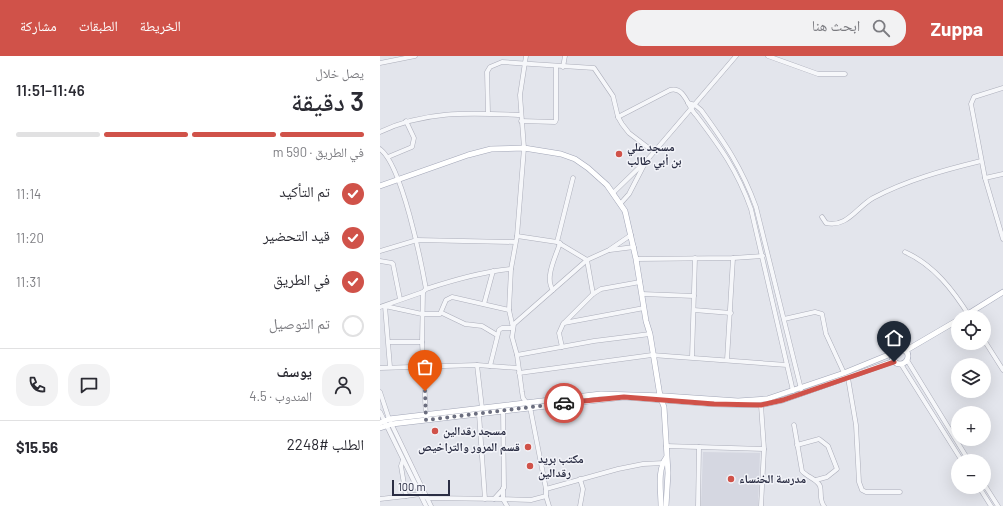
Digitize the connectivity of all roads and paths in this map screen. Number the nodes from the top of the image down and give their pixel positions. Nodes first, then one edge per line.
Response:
1 (415, 56) edge
2 (526, 56) edge
3 (565, 56) edge
4 (736, 56) edge
5 (768, 56) edge
6 (380, 63) edge
7 (524, 65) junction
8 (556, 67) junction
9 (563, 67) junction
10 (845, 74) dead end
11 (1003, 88) edge
12 (688, 103) junction
13 (695, 105) junction
14 (690, 110) junction
15 (700, 110) junction
16 (488, 113) junction
17 (521, 114) junction
18 (696, 115) junction
19 (618, 116) junction
20 (406, 121) junction
21 (522, 121) junction
22 (380, 132) edge
23 (524, 148) junction
24 (380, 149) edge
25 (654, 152) junction
26 (388, 158) junction
27 (648, 159) junction
28 (981, 161) junction
29 (1003, 174) edge
30 (573, 178) dead end
31 (985, 178) junction
32 (397, 180) junction
33 (380, 186) edge
34 (614, 192) junction
35 (621, 203) junction
36 (822, 217) dead end
37 (631, 235) junction
38 (517, 236) junction
39 (1003, 238) edge
40 (417, 240) junction
41 (515, 242) junction
42 (558, 243) junction
43 (634, 247) junction
44 (609, 250) junction
45 (380, 252) edge
46 (904, 252) dead end
47 (763, 256) junction
48 (636, 258) junction
49 (695, 258) junction
50 (733, 258) junction
51 (587, 260) junction
52 (380, 261) edge
53 (511, 268) junction
54 (493, 271) junction
55 (640, 282) junction
56 (553, 290) junction
57 (424, 291) junction
58 (1003, 292) edge
59 (594, 294) junction
60 (642, 294) junction
61 (694, 296) junction
62 (400, 299) junction
63 (484, 304) junction
64 (382, 307) edge
65 (644, 308) junction
66 (510, 310) junction
67 (694, 310) junction
68 (964, 310) edge
69 (976, 310) edge
70 (442, 313) junction
71 (731, 313) junction
72 (422, 314) junction
73 (784, 319) junction
74 (563, 324) junction
75 (951, 324) edge
76 (512, 328) junction
77 (650, 334) junction
78 (497, 335) junction
79 (389, 342) junction
80 (422, 342) junction
81 (562, 347) junction
82 (990, 350) edge
83 (905, 351) junction
84 (893, 353) junction
85 (517, 355) junction
86 (652, 355) junction
87 (692, 357) junction
88 (727, 360) junction
89 (907, 360) junction
90 (894, 362) junction
91 (901, 364) junction
92 (477, 365) junction
93 (787, 365) junction
94 (424, 366) junction
95 (490, 366) junction
96 (390, 367) junction
97 (380, 368) edge
98 (518, 368) junction
99 (1003, 370) edge
100 (519, 373) junction
101 (844, 373) junction
102 (848, 378) junction
103 (801, 391) junction
104 (380, 392) edge
105 (794, 393) junction
106 (661, 398) junction
107 (528, 405) junction
108 (761, 405) junction
109 (482, 408) junction
110 (503, 410) junction
111 (380, 412) edge
112 (479, 414) junction
113 (426, 418) junction
114 (386, 423) edge
115 (794, 425) dead end
116 (380, 428) edge
117 (797, 445) junction
118 (666, 446) junction
119 (699, 447) junction
120 (764, 449) junction
121 (958, 454) edge
122 (965, 454) edge
123 (403, 459) junction
124 (665, 461) junction
125 (580, 479) junction
126 (816, 480) junction
127 (504, 488) junction
128 (546, 489) junction
129 (900, 492) dead end
130 (420, 494) junction
131 (983, 494) edge
132 (990, 494) edge
133 (406, 496) junction
134 (546, 496) junction
135 (427, 498) junction
136 (380, 499) edge
137 (485, 499) junction
138 (494, 499) junction
139 (503, 499) junction
140 (426, 506) edge
141 (431, 506) edge
142 (507, 506) edge
143 (549, 506) edge
144 (580, 506) edge
145 (661, 506) edge
146 (666, 506) edge
147 (698, 506) edge
148 (761, 506) edge
149 (824, 506) edge
150 (991, 506) edge
151 (998, 506) edge

1 - 6 street
2 - 7 street
3 - 9 street
4 - 13 street
5 - 10 street
7 - 8 street
7 - 16 street
7 - 17 street
8 - 9 street
8 - 21 street
9 - 19 street
11 - 28 street
12 - 13 street
12 - 14 street
12 - 19 street
13 - 14 street
13 - 15 street
14 - 18 street
14 - 25 street
15 - 18 street
15 - 73 street
16 - 17 street
16 - 20 street
17 - 21 street
18 - 47 street
19 - 25 street
20 - 22 street
20 - 26 street
21 - 23 street
23 - 32 main road
23 - 34 main road
23 - 38 street
24 - 26 street
25 - 27 street
26 - 32 street
27 - 34 street
27 - 35 street
28 - 31 street
28 - 36 street
29 - 31 street
30 - 42 street
31 - 39 street
32 - 33 main road
32 - 40 street
34 - 35 main road
35 - 37 main road
37 - 43 main road
37 - 44 street
38 - 41 street
38 - 42 street
40 - 41 street
40 - 45 street
40 - 57 street
41 - 53 street
42 - 51 street
42 - 56 street
43 - 44 street
43 - 48 main road
44 - 51 street
46 - 68 street
47 - 50 street
47 - 93 street
48 - 49 street
48 - 55 main road
49 - 50 street
49 - 61 street
50 - 71 street
51 - 56 street
51 - 59 street
52 - 62 street
53 - 54 street
53 - 66 street
54 - 57 street
54 - 63 street
55 - 59 street
55 - 60 main road
56 - 76 street
57 - 62 street
57 - 72 street
58 - 69 main road
59 - 74 street
60 - 61 street
60 - 65 main road
61 - 67 street
62 - 64 street
63 - 66 street
63 - 70 street
64 - 72 street
64 - 79 street
65 - 74 street
65 - 77 main road
66 - 76 street
67 - 71 street
67 - 87 street
70 - 72 street
70 - 78 street
71 - 88 street
72 - 80 street
73 - 101 street
73 - 103 street
74 - 81 street
75 - 83 main road
76 - 78 street
76 - 85 street
77 - 81 street
77 - 86 main road
78 - 95 street
79 - 80 street
79 - 96 street
80 - 94 street
81 - 85 street
82 - 99 street
83 - 84 main road
83 - 89 main road
84 - 90 main road
84 - 101 main road
85 - 98 street
86 - 87 street
86 - 100 street
86 - 106 main road
87 - 88 street
88 - 93 street
89 - 91 main road
89 - 122 street
90 - 91 main road
90 - 102 main road
91 - 121 street
92 - 94 street
92 - 95 street
92 - 109 street
93 - 105 street
94 - 96 street
94 - 113 street
95 - 98 street
96 - 97 street
98 - 100 street
100 - 107 street
101 - 103 main road
102 - 103 main road
102 - 129 street
103 - 105 main road
104 - 114 street
105 - 106 main road
105 - 108 main road
106 - 107 main road
106 - 108 main road
106 - 118 main road
107 - 109 main road
107 - 110 main road
107 - 128 street
108 - 120 street
109 - 113 main road
110 - 112 main road
110 - 127 street
111 - 114 street
112 - 113 main road
112 - 137 street
113 - 114 main road
114 - 116 main road
114 - 123 street
114 - 135 street
115 - 117 street
117 - 126 street
117 - 126 street
118 - 119 street
118 - 124 main road
119 - 120 street
119 - 147 street
120 - 148 street
123 - 130 street
123 - 133 street
124 - 125 street
124 - 145 main road
124 - 146 main road
125 - 128 street
125 - 144 street
126 - 149 street
127 - 138 street
127 - 139 street
128 - 134 street
130 - 133 street
130 - 135 street
130 - 140 street
131 - 150 street
132 - 151 street
133 - 136 street
134 - 139 street
134 - 143 street
135 - 137 street
135 - 141 street
137 - 138 street
138 - 139 street
139 - 142 street

